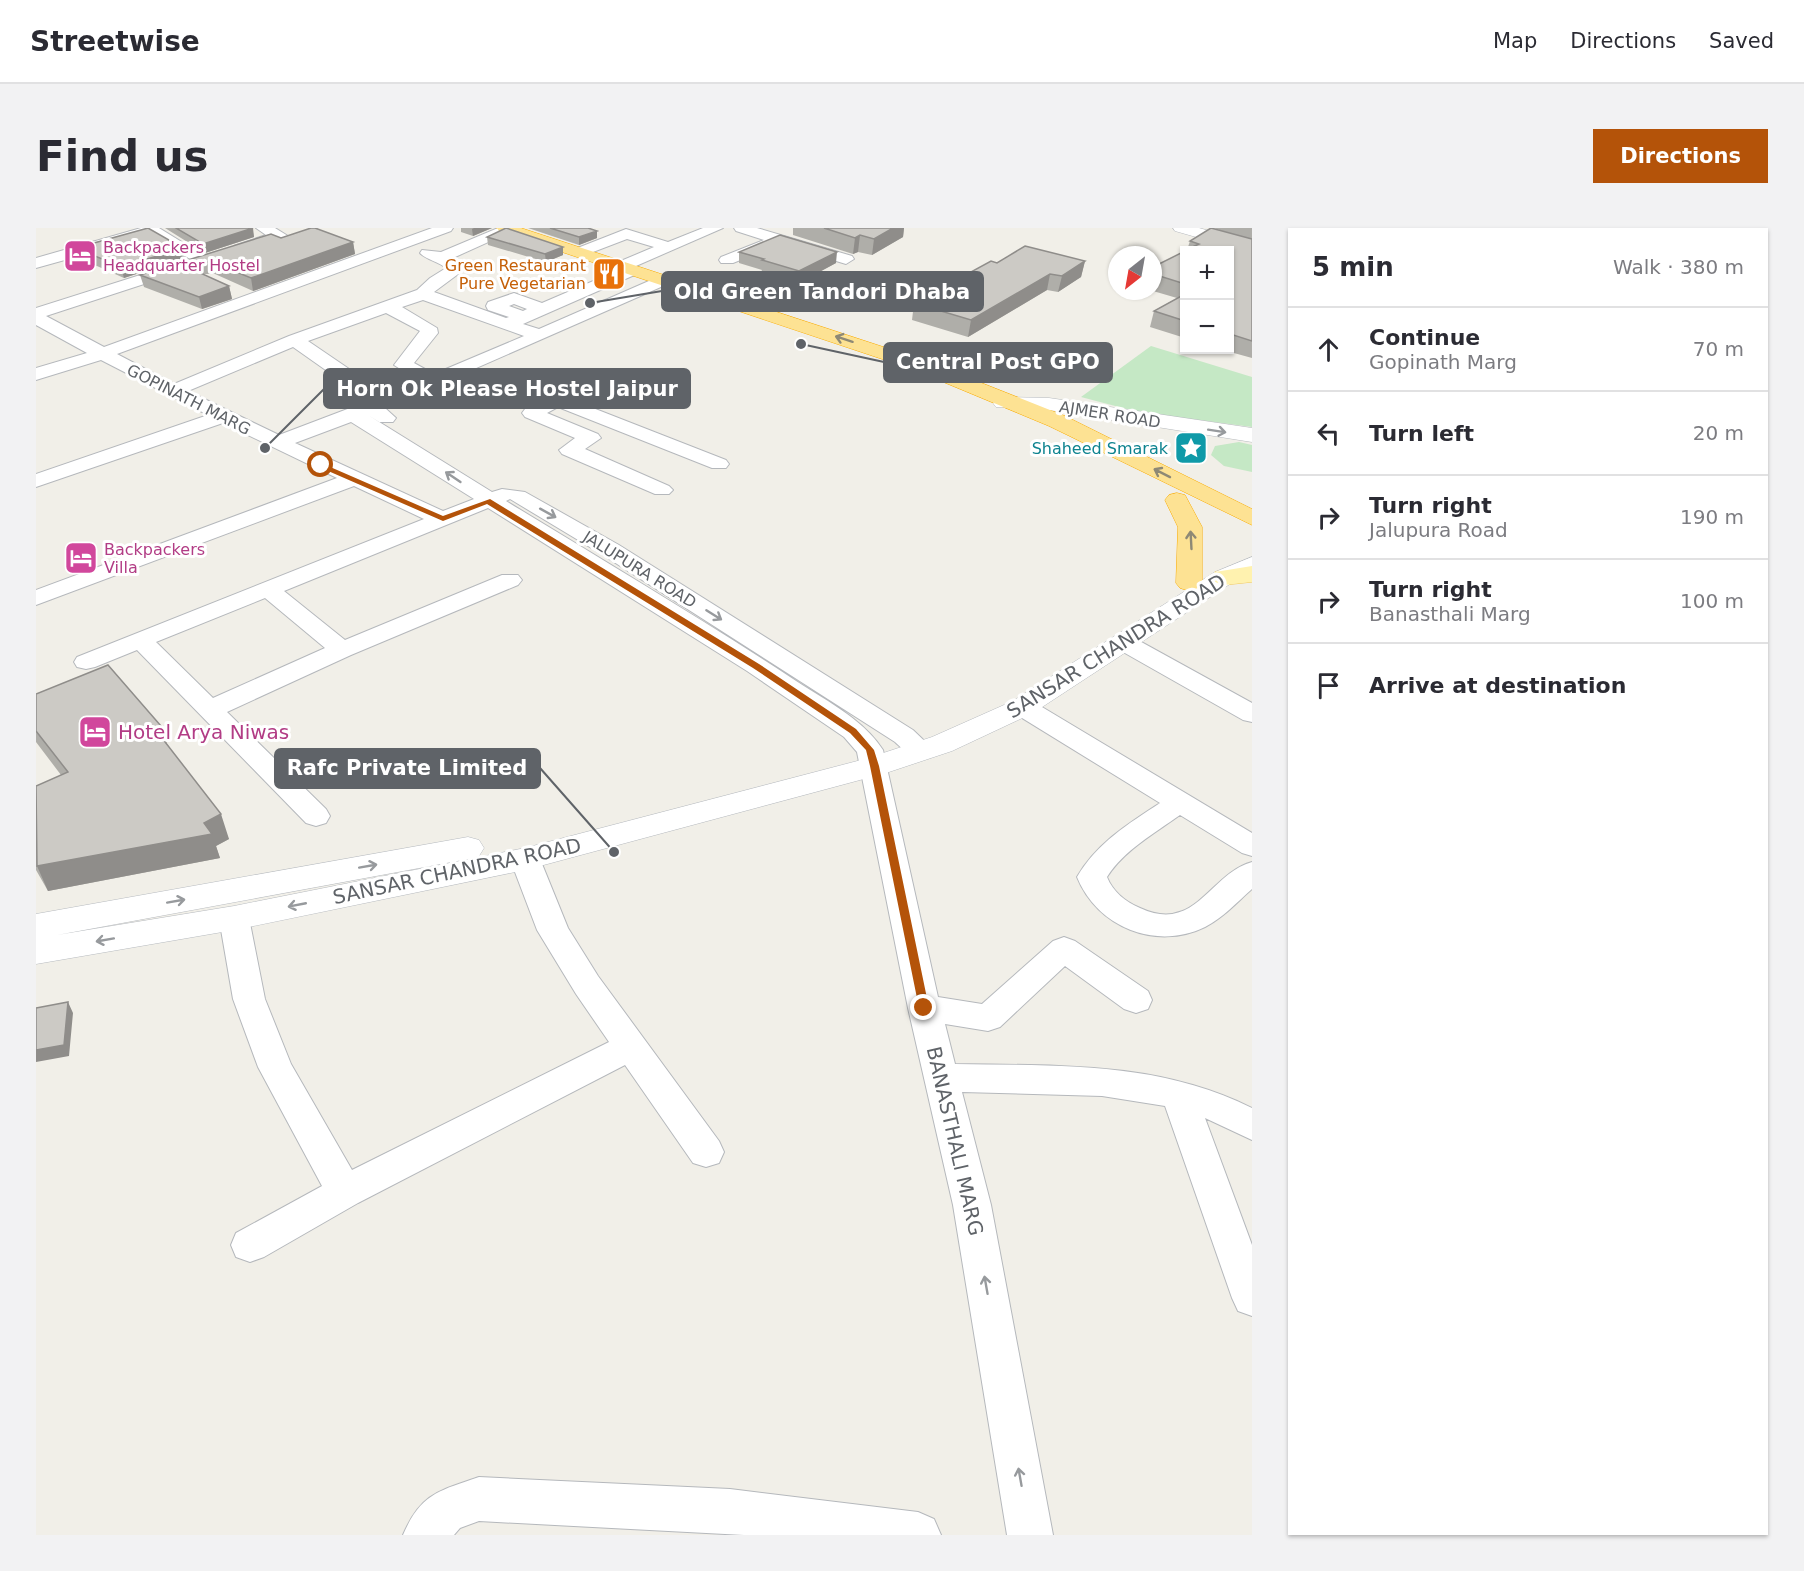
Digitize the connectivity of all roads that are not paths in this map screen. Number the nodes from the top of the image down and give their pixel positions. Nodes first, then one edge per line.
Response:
1 (262, 228) edge
2 (446, 228) edge
3 (717, 228) edge
4 (741, 228) edge
5 (801, 228) edge
6 (1180, 228) edge
7 (151, 229) edge
8 (507, 229) edge
9 (780, 239) junction
10 (465, 247) junction
11 (669, 247) junction
12 (1252, 248) edge
13 (580, 252) junction
14 (214, 256) junction
15 (442, 257) junction
16 (846, 259) edge
17 (727, 260) dead end
18 (36, 263) edge
19 (627, 268) junction
20 (670, 282) junction
21 (234, 291) dead end
22 (423, 294) junction
23 (252, 299) junction
24 (390, 308) junction
25 (542, 309) junction
26 (36, 316) edge
27 (524, 317) junction
28 (507, 324) junction
29 (539, 335) junction
30 (295, 340) junction
31 (102, 354) junction
32 (36, 374) edge
33 (434, 382) junction
34 (172, 391) junction
35 (1002, 400) junction
36 (363, 412) junction
37 (222, 417) junction
38 (1252, 435) edge
39 (276, 443) junction
40 (719, 464) dead end
41 (354, 479) junction
42 (36, 481) edge
43 (662, 490) dead end
44 (510, 492) junction
45 (1188, 496) junction
46 (1252, 500) edge
47 (488, 501) junction
48 (1252, 518) edge
49 (443, 519) junction
50 (1252, 537) edge
51 (1252, 544) edge
52 (1252, 564) edge
53 (1238, 576) edge
54 (510, 580) dead end
55 (1189, 583) junction
56 (269, 590) junction
57 (36, 598) edge
58 (140, 640) junction
59 (1125, 643) junction
60 (342, 650) junction
61 (86, 662) dead end
62 (1023, 707) junction
63 (209, 710) junction
64 (1252, 714) edge
65 (912, 743) junction
66 (872, 758) junction
67 (1180, 802) junction
68 (316, 816) dead end
69 (1252, 846) edge
70 (525, 859) junction
71 (1252, 872) edge
72 (234, 918) junction
73 (37, 930) edge
74 (1136, 1000) dead end
75 (924, 1008) junction
76 (632, 1046) junction
77 (943, 1078) junction
78 (1178, 1093) junction
79 (1252, 1125) edge
80 (706, 1152) dead end
81 (345, 1192) junction
82 (250, 1245) dead end
83 (1252, 1298) edge
84 (729, 1523) edge
85 (426, 1535) edge
86 (918, 1535) edge
87 (1030, 1535) edge

1 - 14 street
2 - 23 street
3 - 11 street
4 - 9 street
5 - 9 street
6 - 12 street
7 - 14 street
7 - 18 street
8 - 10 street
8 - 13 highway
9 - 16 street
9 - 17 street
10 - 15 street
10 - 15 street
11 - 13 street
11 - 19 street
13 - 19 highway
14 - 26 street
15 - 22 street
19 - 20 highway
19 - 25 street
20 - 29 street
35 -> 20 highway
20 - 36 street
21 - 23 street
22 - 24 street
22 - 28 street
23 - 31 street
24 - 30 street
24 - 33 street
25 - 27 street
25 - 27 street
26 - 31 street, GOPINATH MARG
27 - 28 street
28 - 29 street
29 - 33 street
30 - 34 street
30 - 36 street
31 - 32 street
31 - 34 street, GOPINATH MARG
33 - 36 street
34 - 37 street, GOPINATH MARG
35 -> 38 street, AJMER ROAD
45 -> 35 highway
36 - 39 street
36 - 44 street, JALUPURA ROAD
47 -> 36 street, JALUPURA ROAD
37 - 39 street, GOPINATH MARG
37 - 42 street
39 - 41 street, GOPINATH MARG
40 - 43 street
41 - 49 street, GOPINATH MARG
41 - 57 street
44 - 47 street
44 -> 65 street, JALUPURA ROAD
45 - 46 highway
45 - 48 highway
45 - 50 highway
55 -> 45 highway
47 - 49 street
47 - 66 street, JALUPURA ROAD
49 - 56 street
51 - 55 street, SANSAR CHANDRA ROAD
52 - 53 street, SANSAR CHANDRA ROAD
53 - 59 street, SANSAR CHANDRA ROAD
54 - 60 street
55 - 65 street, SANSAR CHANDRA ROAD
56 - 58 street
56 - 60 street
58 - 61 street
58 - 63 street
59 - 62 street, SANSAR CHANDRA ROAD
59 - 64 street
60 - 63 street
62 - 65 street, SANSAR CHANDRA ROAD
62 - 67 street
63 - 68 street
65 - 66 street, SANSAR CHANDRA ROAD
66 - 70 street, SANSAR CHANDRA ROAD
73 -> 66 street, SANSAR CHANDRA ROAD
66 - 75 street, BANASTHALI MARG
67 - 69 street
67 - 71 street
70 -> 72 street, SANSAR CHANDRA ROAD
70 - 76 street
72 -> 73 street, SANSAR CHANDRA ROAD
72 - 81 street
74 - 75 street
75 - 77 street, BANASTHALI MARG
76 - 80 street
76 - 81 street
77 - 78 street
87 -> 77 street, BANASTHALI MARG
78 - 79 street
78 - 83 street
81 - 82 street
84 - 85 street
84 - 86 street

